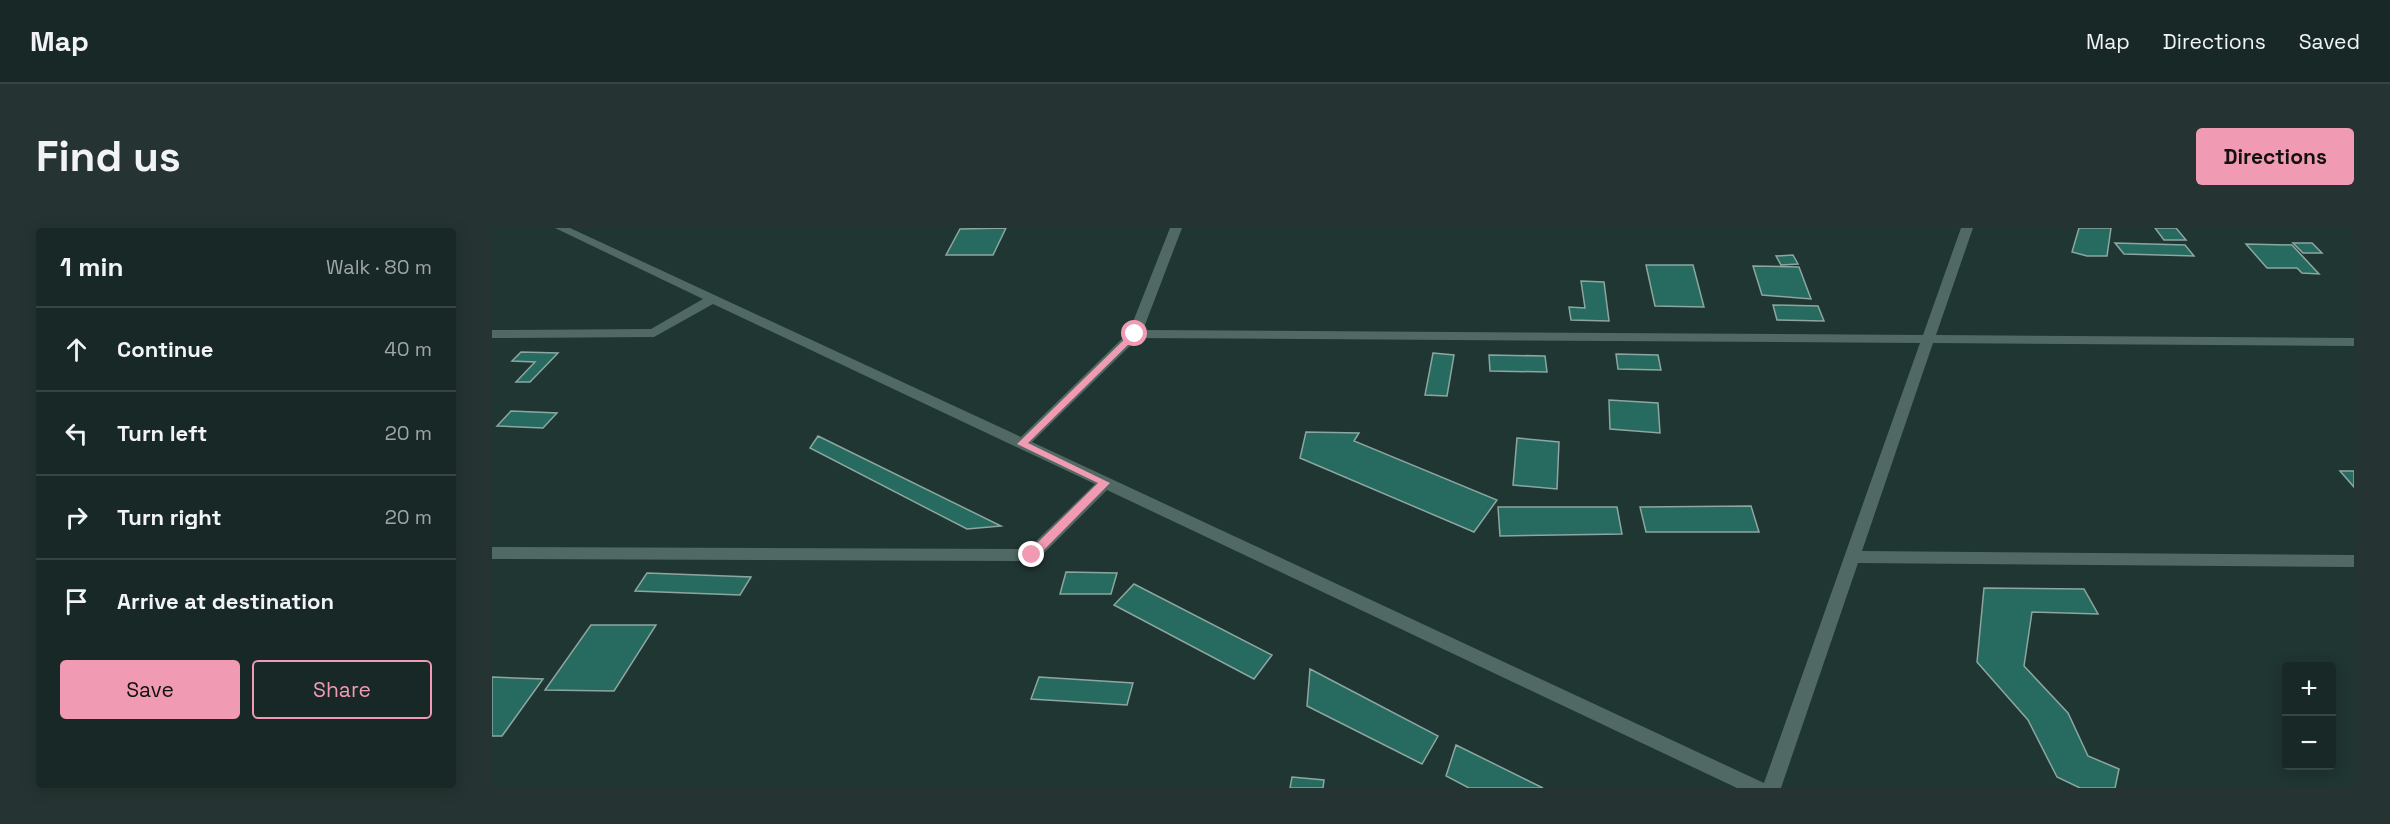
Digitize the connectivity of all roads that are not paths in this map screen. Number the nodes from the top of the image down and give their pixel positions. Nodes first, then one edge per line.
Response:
1 (561, 228) edge
2 (1176, 228) edge
3 (1967, 228) edge
4 (712, 298) junction
5 (492, 334) edge
6 (1135, 334) junction
7 (1928, 339) junction
8 (2354, 342) edge
9 (1022, 444) junction
10 (1105, 483) junction
11 (492, 553) edge
12 (1852, 557) junction
13 (2354, 561) edge
14 (1757, 788) edge
15 (1772, 788) edge

1 - 4 street
2 - 6 street
3 - 7 street
4 - 5 street
4 - 9 street
6 - 7 street
6 - 9 street
7 - 8 street
7 - 12 street
9 - 10 street
10 - 11 street
10 - 14 street
12 - 13 street
12 - 15 street

